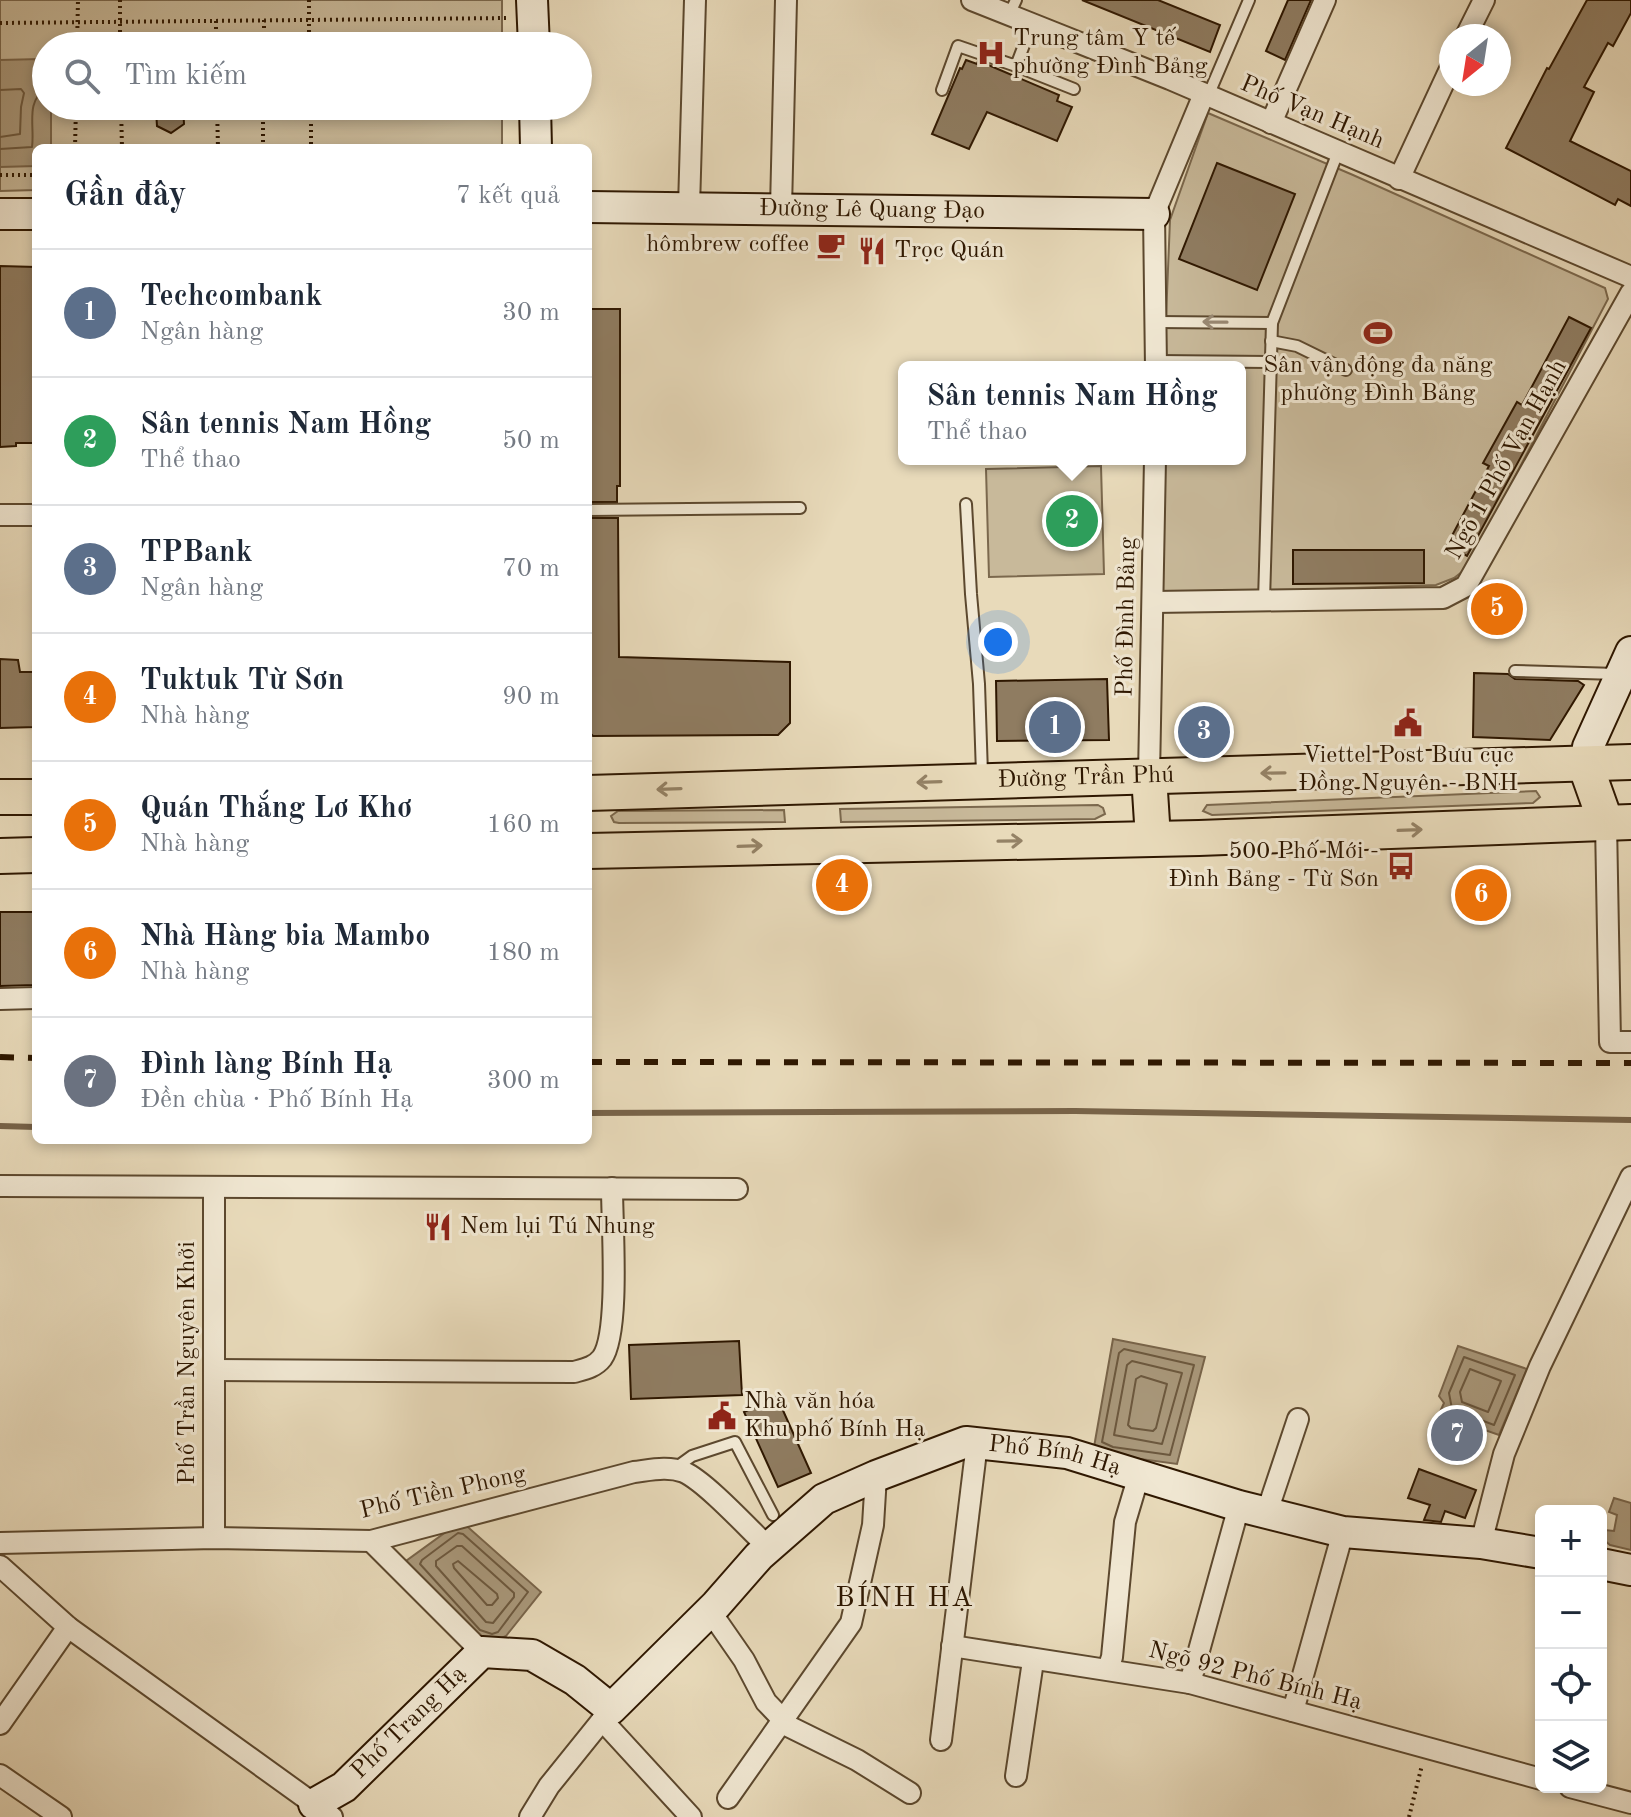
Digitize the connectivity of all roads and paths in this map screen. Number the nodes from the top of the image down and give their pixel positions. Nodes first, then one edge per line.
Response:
1 (78, 0) edge
2 (120, 0) edge
3 (309, 0) edge
4 (695, 0) edge
5 (786, 0) edge
6 (972, 0) edge
7 (1249, 0) edge
8 (1325, 0) edge
9 (1484, 0) edge
10 (1012, 8) edge
11 (521, 9) edge
12 (264, 20) junction
13 (309, 20) junction
14 (120, 21) junction
15 (216, 21) junction
16 (77, 22) junction
17 (0, 23) edge
18 (1032, 24) junction
19 (1472, 24) edge
20 (77, 32) edge
21 (120, 32) edge
22 (216, 32) edge
23 (264, 32) edge
24 (309, 32) edge
25 (529, 32) edge
26 (1016, 66) junction
27 (1074, 89) dead end
28 (942, 90) dead end
29 (1439, 93) edge
30 (1206, 95) junction
31 (76, 120) edge
32 (121, 120) edge
33 (217, 120) edge
34 (263, 120) edge
35 (311, 120) edge
36 (535, 120) edge
37 (1271, 123) junction
38 (75, 144) edge
39 (122, 144) edge
40 (218, 144) edge
41 (263, 144) edge
42 (311, 144) edge
43 (536, 144) edge
44 (1338, 152) junction
45 (0, 175) edge
46 (32, 175) edge
47 (1399, 179) junction
48 (592, 207) edge
49 (689, 207) junction
50 (781, 208) junction
51 (0, 214) edge
52 (32, 214) edge
53 (1154, 214) junction
54 (1631, 277) edge
55 (1631, 293) edge
56 (1157, 322) junction
57 (1272, 323) junction
58 (1271, 341) junction
59 (1156, 361) edge
60 (1246, 362) edge
61 (1269, 362) junction
62 (1346, 370) dead end
63 (1155, 465) edge
64 (966, 504) dead end
65 (800, 508) dead end
66 (592, 510) edge
67 (0, 515) edge
68 (32, 515) edge
69 (1264, 601) junction
70 (1154, 602) junction
71 (1625, 663) edge
72 (1515, 671) dead end
73 (1631, 762) edge
74 (1585, 764) junction
75 (1149, 776) junction
76 (982, 780) junction
77 (592, 793) edge
78 (0, 797) edge
79 (32, 797) edge
80 (1619, 822) edge
81 (1153, 838) junction
82 (592, 851) edge
83 (32, 855) edge
84 (0, 856) edge
85 (32, 998) edge
86 (0, 999) edge
87 (1631, 1042) edge
88 (1631, 1177) edge
89 (0, 1186) edge
90 (214, 1188) junction
91 (612, 1188) junction
92 (737, 1189) dead end
93 (214, 1370) junction
94 (1298, 1419) dead end
95 (977, 1443) junction
96 (673, 1470) junction
97 (1139, 1475) junction
98 (876, 1476) junction
99 (1253, 1509) junction
100 (773, 1515) dead end
101 (1343, 1532) junction
102 (214, 1538) junction
103 (371, 1541) junction
104 (0, 1543) edge
105 (1481, 1543) junction
106 (768, 1547) junction
107 (1535, 1552) edge
108 (1607, 1565) edge
109 (0, 1566) edge
110 (1631, 1570) edge
111 (710, 1611) junction
112 (68, 1627) junction
113 (952, 1646) junction
114 (482, 1652) junction
115 (1033, 1661) junction
116 (1108, 1669) junction
117 (1190, 1683) junction
118 (1293, 1711) junction
119 (607, 1715) junction
120 (784, 1720) junction
121 (0, 1724) edge
122 (941, 1740) dead end
123 (1426, 1749) junction
124 (0, 1775) edge
125 (1016, 1776) dead end
126 (1535, 1777) edge
127 (910, 1793) dead end
128 (1593, 1793) edge
129 (728, 1798) dead end
130 (1631, 1803) edge
131 (317, 1813) edge
132 (61, 1817) edge
133 (530, 1817) edge
134 (691, 1817) edge
135 (1409, 1817) edge

1 - 16 path
2 - 14 path
3 - 13 path
4 - 49 street
5 - 50 street
6 - 10 street, Phố Vạn Hạnh
7 - 30 lane
8 - 37 street
9 - 19 street
10 - 18 street, Phố Vạn Hạnh
11 - 13 path
11 - 25 street
12 - 13 path
12 - 15 path
12 - 23 path
13 - 24 path
14 - 15 path
14 - 16 path
14 - 21 path
15 - 22 path
16 - 17 path
16 - 20 path
18 - 26 lane
18 - 30 street, Phố Vạn Hạnh
26 - 27 lane
26 - 28 lane
29 - 47 street
30 - 37 street, Phố Vạn Hạnh
30 - 53 street
31 - 38 path
32 - 39 path
33 - 40 path
34 - 41 path
35 - 42 path
36 - 43 street
37 - 44 street, Phố Vạn Hạnh
44 - 47 street, Phố Vạn Hạnh
44 - 57 lane
45 - 46 path
47 - 54 street, Phố Vạn Hạnh
48 - 49 street, Đường Lê Quang Đạo
49 - 50 street, Đường Lê Quang Đạo
50 - 53 street, Đường Lê Quang Đạo
51 - 52 street
53 - 56 street
55 - 69 street, Ngõ 1 Phố Vạn Hạnh
57 -> 56 lane
56 - 59 street
57 - 58 lane
58 - 61 lane
58 - 62 lane
60 - 61 lane
61 - 69 lane
63 - 70 street, Phố Đình Bảng
64 - 76 lane
65 - 66 lane
67 - 68 street
69 - 70 street, Ngõ 1 Phố Vạn Hạnh
70 - 75 street, Phố Đình Bảng
71 - 72 lane
71 - 74 street
73 - 74 main road, Đường Trần Phú
74 -> 75 main road, Đường Trần Phú
74 - 80 main road
75 - 76 main road, Đường Trần Phú
75 - 81 main road
76 -> 77 main road, Đường Trần Phú
78 - 79 main road
81 -> 80 main road
80 - 87 street
82 -> 81 main road
83 - 84 main road
85 - 86 street
88 - 105 street
89 - 90 street
90 - 91 street
90 - 93 street, Phố Trần Nguyên Khởi
91 - 92 street
91 - 93 street
93 - 102 street, Phố Trần Nguyên Khởi
94 - 99 street
95 - 97 street, Phố Bính Hạ
95 - 98 street, Phố Bính Hạ
95 - 113 street
96 - 100 lane
96 - 103 street, Phố Tiền Phong
96 - 106 street
97 - 99 street, Phố Bính Hạ
97 - 116 street
98 - 106 street, Phố Bính Hạ
98 - 120 street
99 - 101 street, Phố Bính Hạ
99 - 117 street
101 - 105 street, Phố Bính Hạ
101 - 118 street
102 - 103 street, Phố Tiền Phong
102 - 104 street, Phố Tiền Phong
103 - 114 street
105 - 107 street, Phố Bính Hạ
106 - 111 street, Phố Bính Hạ
108 - 110 street
109 - 112 street
111 - 119 street, Phố Bính Hạ
111 - 120 street
112 - 121 street
112 - 131 street
113 - 115 street, Ngõ 92 Phố Bính Hạ
113 - 122 street
114 - 119 street
114 - 131 street, Phố Trang Hạ
115 - 116 street, Ngõ 92 Phố Bính Hạ
115 - 125 street
116 - 117 street, Ngõ 92 Phố Bính Hạ
117 - 118 street, Ngõ 92 Phố Bính Hạ
118 - 123 street, Ngõ 92 Phố Bính Hạ
119 - 133 street
119 - 134 street
120 - 127 street
120 - 129 street
123 - 126 street, Ngõ 92 Phố Bính Hạ
123 - 135 path
124 - 132 street
128 - 130 street

